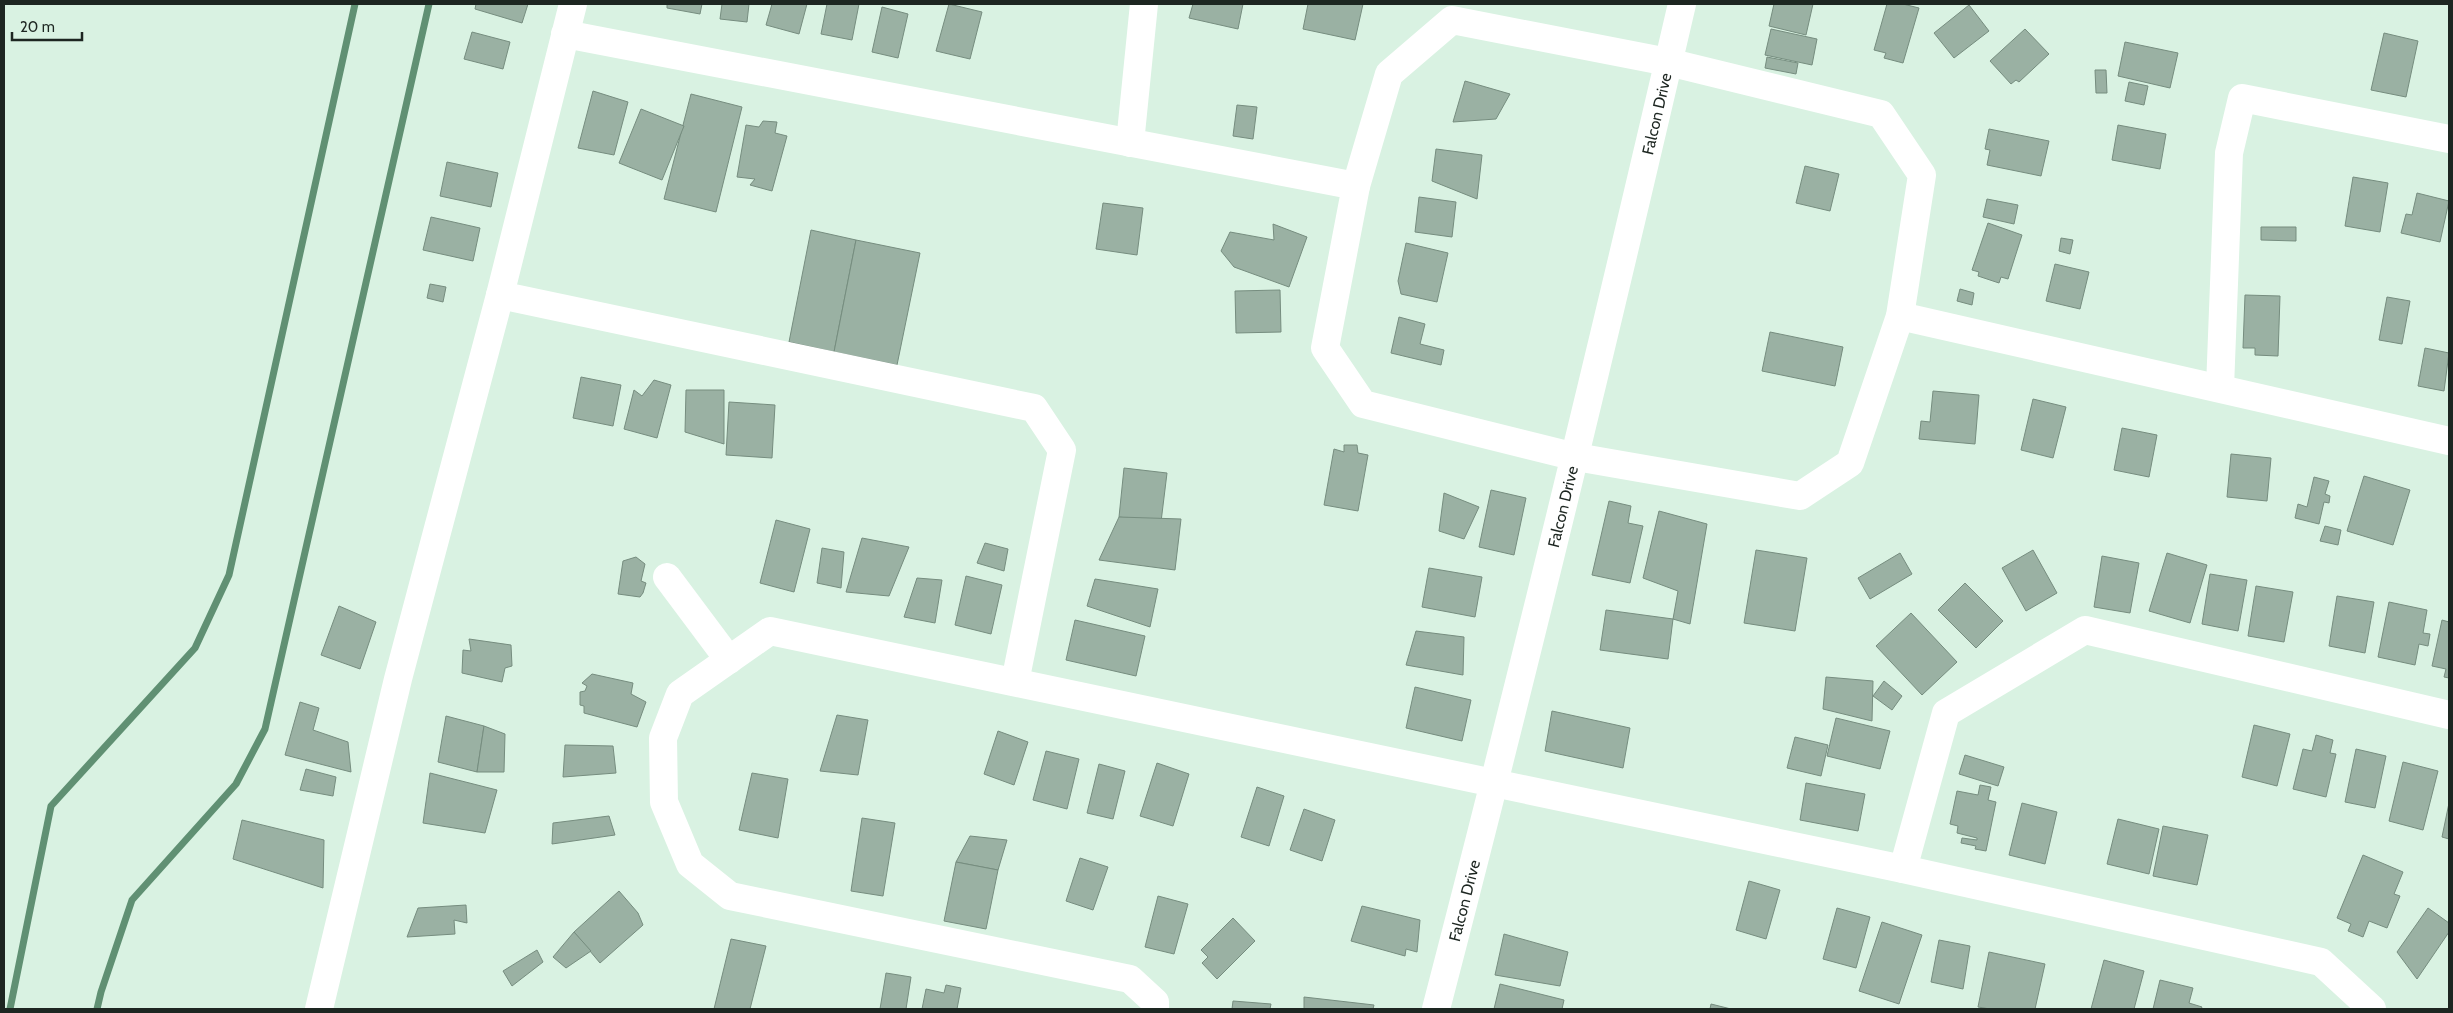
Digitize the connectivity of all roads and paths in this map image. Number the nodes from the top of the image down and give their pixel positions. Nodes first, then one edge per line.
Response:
1 (573, 4) edge
2 (1144, 4) edge
3 (1682, 4) edge
4 (565, 34) junction
5 (1668, 62) junction
6 (2449, 139) edge
7 (1130, 143) junction
8 (1356, 186) junction
9 (500, 295) junction
10 (1900, 316) junction
11 (2220, 388) junction
12 (2449, 441) edge
13 (1576, 457) junction
14 (667, 576) dead end
15 (728, 660) junction
16 (1015, 682) junction
17 (2449, 715) edge
18 (1495, 782) junction
19 (1903, 869) junction
20 (319, 1009) edge
21 (1155, 1009) edge
22 (1436, 1009) edge
23 (2372, 1009) edge

1 - 4 street
2 - 7 street
3 - 5 street, Falcon Drive
4 - 7 street
4 - 9 street
5 - 8 street
5 - 10 street
5 - 13 street, Falcon Drive
6 - 11 street
7 - 8 street
8 - 13 street
9 - 16 street
9 - 20 street
10 - 11 street
10 - 13 street
11 - 12 street
13 - 18 street, Falcon Drive
14 - 15 street
15 - 16 street
15 - 21 street
16 - 18 street
17 - 19 street
18 - 19 street
18 - 22 street, Falcon Drive
19 - 23 street

